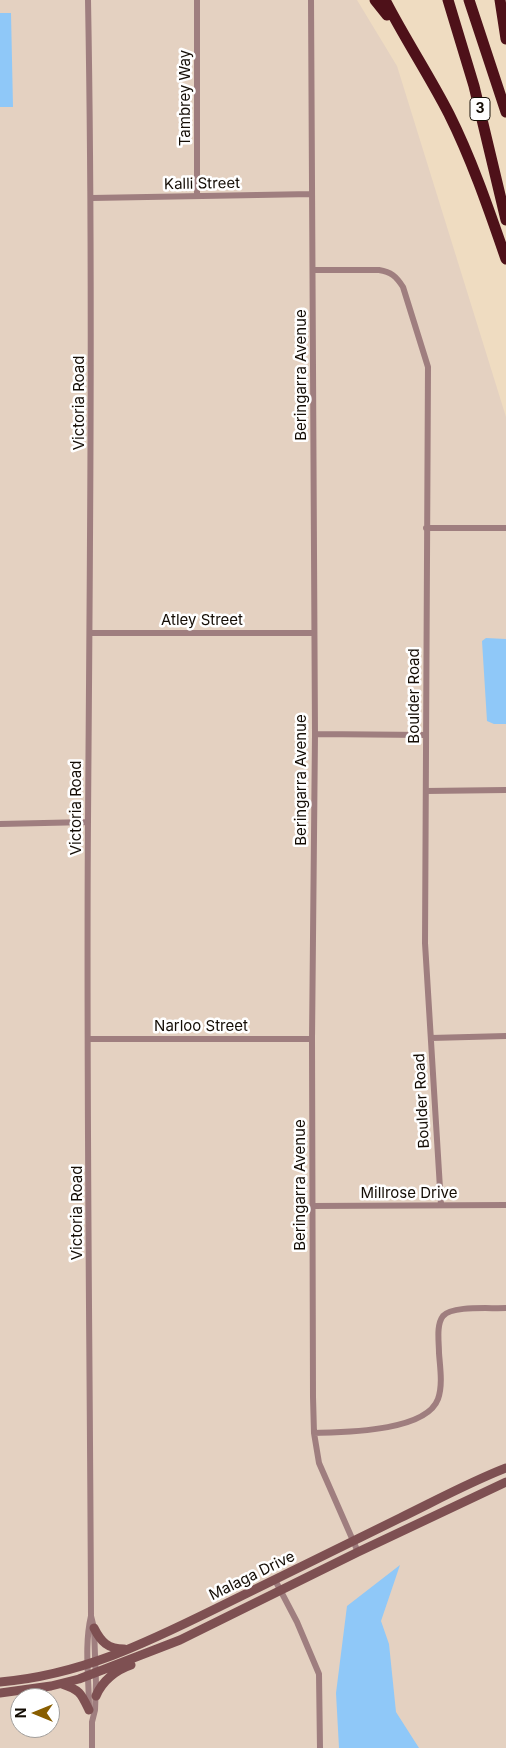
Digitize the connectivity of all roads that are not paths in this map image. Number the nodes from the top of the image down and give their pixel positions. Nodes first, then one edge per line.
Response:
1 (88, 0) edge
2 (198, 0) edge
3 (311, 0) edge
4 (375, 0) edge
5 (386, 0) edge
6 (448, 0) edge
7 (469, 0) edge
8 (502, 0) edge
9 (506, 31) edge
10 (404, 36) junction
11 (506, 39) edge
12 (506, 112) edge
13 (312, 194) junction
14 (198, 196) junction
15 (92, 198) junction
16 (506, 220) edge
17 (506, 259) edge
18 (313, 270) junction
19 (426, 528) junction
20 (506, 528) edge
21 (91, 633) junction
22 (314, 633) junction
23 (314, 734) junction
24 (426, 735) junction
25 (506, 790) edge
26 (426, 791) junction
27 (88, 822) junction
28 (0, 824) edge
29 (506, 1036) edge
30 (431, 1038) junction
31 (89, 1039) junction
32 (312, 1039) junction
33 (441, 1205) junction
34 (312, 1206) junction
35 (506, 1206) edge
36 (506, 1308) edge
37 (314, 1433) junction
38 (506, 1468) edge
39 (506, 1482) edge
40 (353, 1541) junction
41 (358, 1552) junction
42 (275, 1580) junction
43 (280, 1591) junction
44 (91, 1616) junction
45 (94, 1628) junction
46 (130, 1649) junction
47 (150, 1653) junction
48 (91, 1664) junction
49 (92, 1674) junction
50 (0, 1682) edge
51 (61, 1684) junction
52 (0, 1693) edge
53 (96, 1696) junction
54 (89, 1710) junction
55 (92, 1722) junction
56 (92, 1748) edge
57 (320, 1748) edge

1 - 15 street, Victoria Road
2 - 14 street, Tambrey Way
3 - 13 street, Beringarra Avenue
4 - 10 highway
5 - 10 highway
6 - 16 highway, 3
7 - 12 highway, 3
8 - 9 highway
8 - 11 highway
10 - 17 highway
13 - 14 street, Kalli Street
13 - 18 street, Beringarra Avenue
14 - 15 street, Kalli Street
15 - 21 street, Victoria Road
18 - 19 street, Boulder Road
18 - 22 street, Beringarra Avenue
19 - 20 street
19 - 24 street, Boulder Road
21 - 22 street, Atley Street
21 - 27 street, Victoria Road
22 - 23 street, Beringarra Avenue
23 - 24 street
23 - 32 street, Beringarra Avenue
24 - 26 street, Boulder Road
25 - 26 street
26 - 30 street, Boulder Road
27 - 28 street
27 - 31 street, Victoria Road
29 - 30 street
30 - 33 street, Boulder Road
31 - 32 street, Narloo Street
31 - 44 street, Victoria Road
32 - 34 street, Beringarra Avenue
33 - 34 street, Millrose Drive
33 - 35 street, Millrose Drive
34 - 37 street, Beringarra Avenue
36 - 37 street
37 - 40 street, Beringarra Avenue
38 - 40 main road, Malaga Drive
39 - 41 main road, Malaga Drive
40 - 41 street, Beringarra Avenue
40 - 42 main road, Malaga Drive
41 - 43 main road, Malaga Drive
42 - 43 street
42 - 46 main road, Malaga Drive
43 - 47 main road, Malaga Drive
43 - 57 street
44 - 45 street, Victoria Road
44 - 48 street, Victoria Road
45 - 46 main road
45 - 48 street, Victoria Road
46 - 48 main road, Malaga Drive
47 - 49 main road, Malaga Drive
47 - 53 main road
48 - 49 street, Victoria Road
48 - 50 main road, Malaga Drive
49 - 51 main road, Malaga Drive
49 - 53 street, Victoria Road
49 - 54 street, Victoria Road
51 - 52 main road, Malaga Drive
51 - 54 main road
53 - 55 street, Victoria Road
54 - 55 street, Victoria Road
55 - 56 street, Victoria Road

